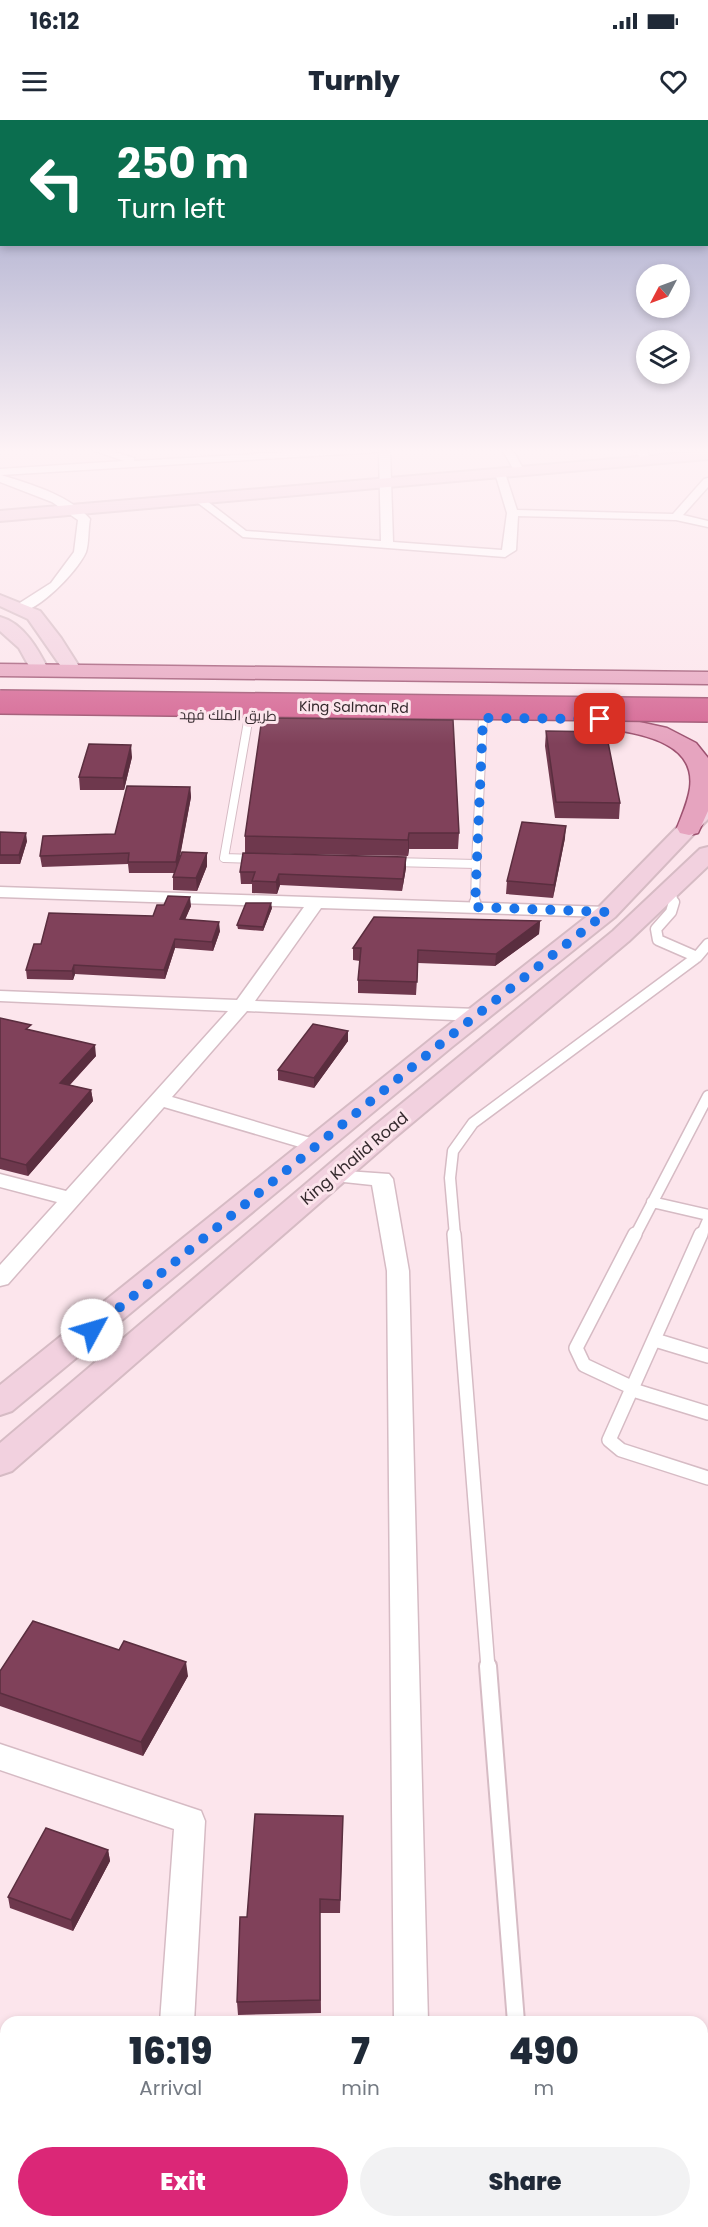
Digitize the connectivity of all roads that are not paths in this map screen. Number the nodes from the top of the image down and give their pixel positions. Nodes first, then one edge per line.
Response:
1 (81, 547) edge
2 (418, 547) edge
3 (510, 547) edge
4 (0, 600) edge
5 (19, 609) junction
6 (0, 622) edge
7 (0, 670) edge
8 (40, 671) junction
9 (73, 671) junction
10 (595, 676) junction
11 (708, 678) edge
12 (0, 684) edge
13 (708, 691) edge
14 (0, 702) edge
15 (708, 710) edge
16 (0, 713) edge
17 (249, 716) junction
18 (483, 718) junction
19 (597, 719) junction
20 (708, 722) edge
21 (708, 807) edge
22 (689, 828) junction
23 (708, 854) edge
24 (270, 859) edge
25 (385, 862) edge
26 (476, 864) junction
27 (670, 891) junction
28 (0, 892) edge
29 (316, 902) junction
30 (475, 907) junction
31 (607, 912) junction
32 (708, 945) edge
33 (697, 957) junction
34 (0, 996) edge
35 (242, 1006) junction
36 (477, 1015) junction
37 (708, 1096) edge
38 (159, 1099) junction
39 (317, 1146) junction
40 (332, 1176) junction
41 (0, 1180) edge
42 (70, 1199) junction
43 (652, 1202) junction
44 (708, 1215) edge
45 (708, 1220) edge
46 (0, 1279) edge
47 (655, 1340) junction
48 (708, 1356) edge
49 (633, 1389) junction
50 (0, 1403) edge
51 (708, 1413) edge
52 (0, 1462) edge
53 (708, 1478) edge
54 (0, 1757) edge
55 (177, 2016) edge
56 (411, 2016) edge
57 (516, 2016) edge

1 - 5 street
2 - 3 street
4 - 5 main road
5 - 9 main road
6 - 8 main road
7 - 8 main road
8 - 9 main road
9 - 10 main road
10 - 11 main road
10 - 19 main road
12 - 13 highway, King Salman Rd
14 - 15 highway, King Salman Rd, bridge
16 - 17 main road, طريق الملك فهد
17 - 18 main road, طريق الملك فهد
17 - 24 lane
18 - 19 main road, طريق الملك فهد
18 - 26 lane
19 - 20 main road, طريق الملك فهد
19 - 22 main road
21 - 22 main road, King Khalid Road
22 - 31 main road, King Khalid Road
23 - 27 main road, King Khalid Road
25 - 26 lane
26 - 30 lane
27 - 33 lane
27 - 40 main road, King Khalid Road
28 - 29 street
29 - 30 street
29 - 35 street
30 - 31 street
31 - 36 main road, King Khalid Road
32 - 33 lane
33 - 57 lane
34 - 35 street
35 - 36 street
35 - 38 street
36 - 39 main road, King Khalid Road
37 - 43 lane
38 - 39 street
38 - 42 street
39 - 50 main road, King Khalid Road
40 - 52 main road, King Khalid Road
40 - 56 street
41 - 42 street
42 - 46 street
43 - 44 lane
43 - 49 lane
45 - 47 lane
47 - 48 lane
47 - 49 lane
49 - 51 lane
49 - 53 lane
54 - 55 street

